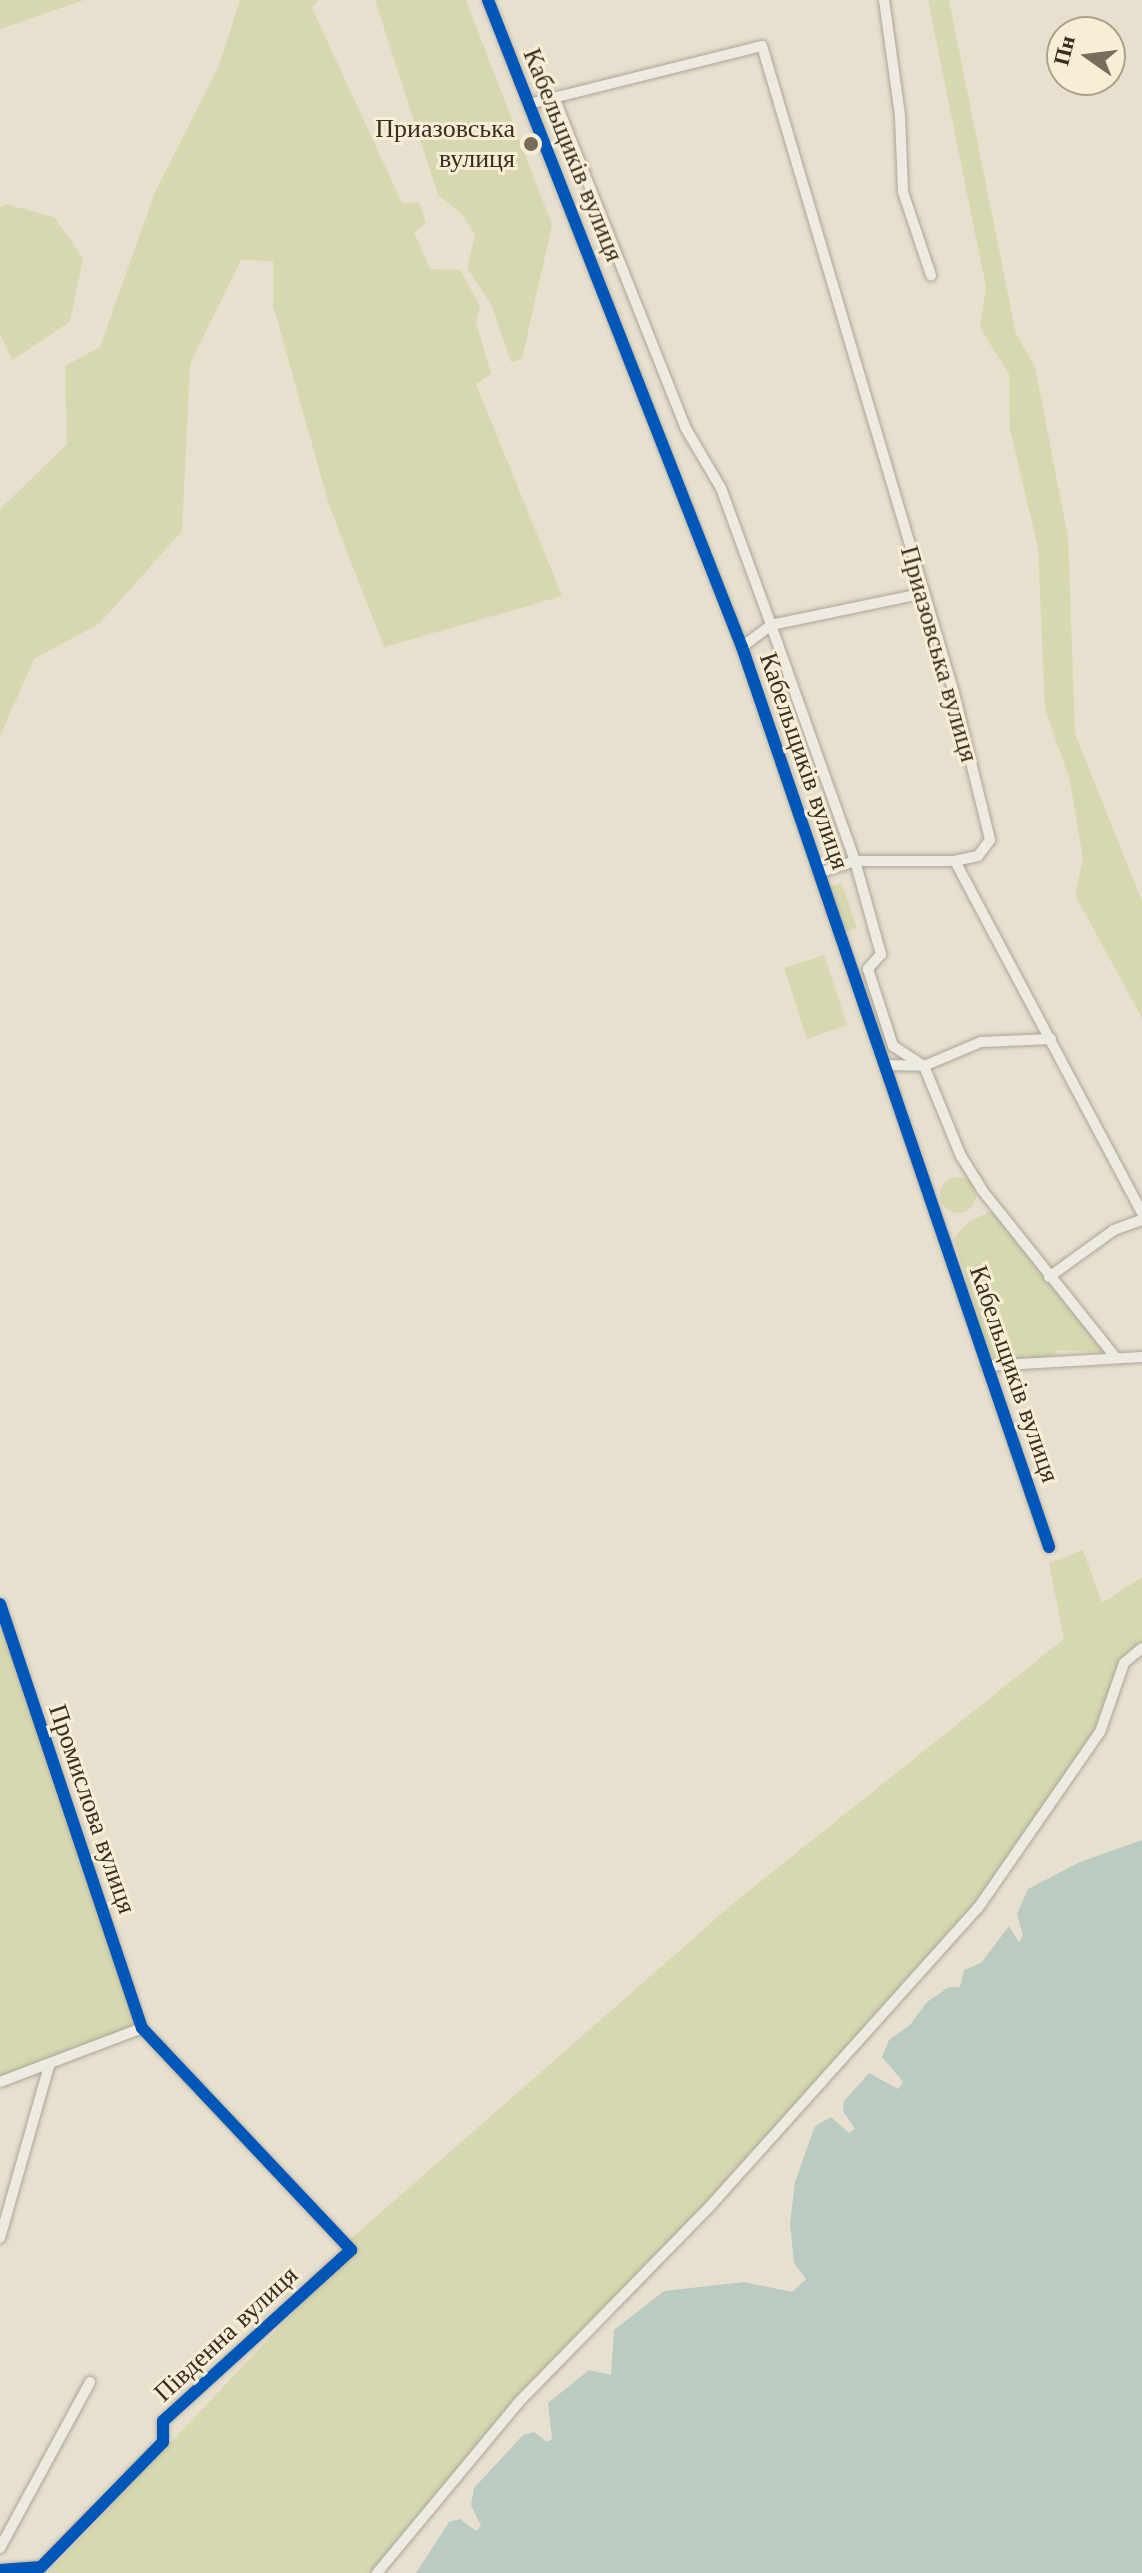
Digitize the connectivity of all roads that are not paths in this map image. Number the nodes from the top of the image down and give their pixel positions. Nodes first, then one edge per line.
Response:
1 (488, 0) edge
2 (884, 0) edge
3 (554, 97) junction
4 (529, 104) junction
5 (931, 275) dead end
6 (921, 594) junction
7 (771, 625) junction
8 (742, 647) junction
9 (855, 861) junction
10 (955, 861) junction
11 (818, 873) junction
12 (1051, 1039) junction
13 (885, 1065) junction
14 (924, 1066) junction
15 (1142, 1213) edge
16 (1142, 1220) edge
17 (1049, 1277) junction
18 (1142, 1357) edge
19 (1116, 1358) junction
20 (986, 1366) junction
21 (1049, 1547) dead end
22 (0, 1604) edge
23 (1142, 1648) edge
24 (142, 2028) junction
25 (49, 2066) junction
26 (0, 2082) edge
27 (0, 2238) edge
28 (90, 2382) dead end
29 (0, 2548) edge
30 (0, 2570) edge
31 (377, 2573) edge

1 - 4 street, Кабельщиків вулиця
2 - 5 street
3 - 4 street
3 - 6 street, Приазовська вулиця
3 - 7 street, Кабельщиків вулиця
4 - 8 street, Кабельщиків вулиця
6 - 7 street
6 - 10 street, Приазовська вулиця
7 - 8 street
7 - 9 street, Кабельщиків вулиця
8 - 11 street, Кабельщиків вулиця
9 - 10 street
9 - 11 street
9 - 14 street, Кабельщиків вулиця
10 - 12 street
11 - 13 street, Кабельщиків вулиця
12 - 14 street
12 - 15 street
13 - 14 street
13 - 20 street, Кабельщиків вулиця
14 - 17 street, Кабельщиків вулиця
16 - 17 street
17 - 19 street, Кабельщиків вулиця
18 - 19 street
19 - 20 street
20 - 21 street, Кабельщиків вулиця
22 - 24 street, Промислова вулиця
23 - 31 street
24 - 25 street
24 - 30 street, Південна вулиця
25 - 26 street
25 - 27 street
28 - 29 street

